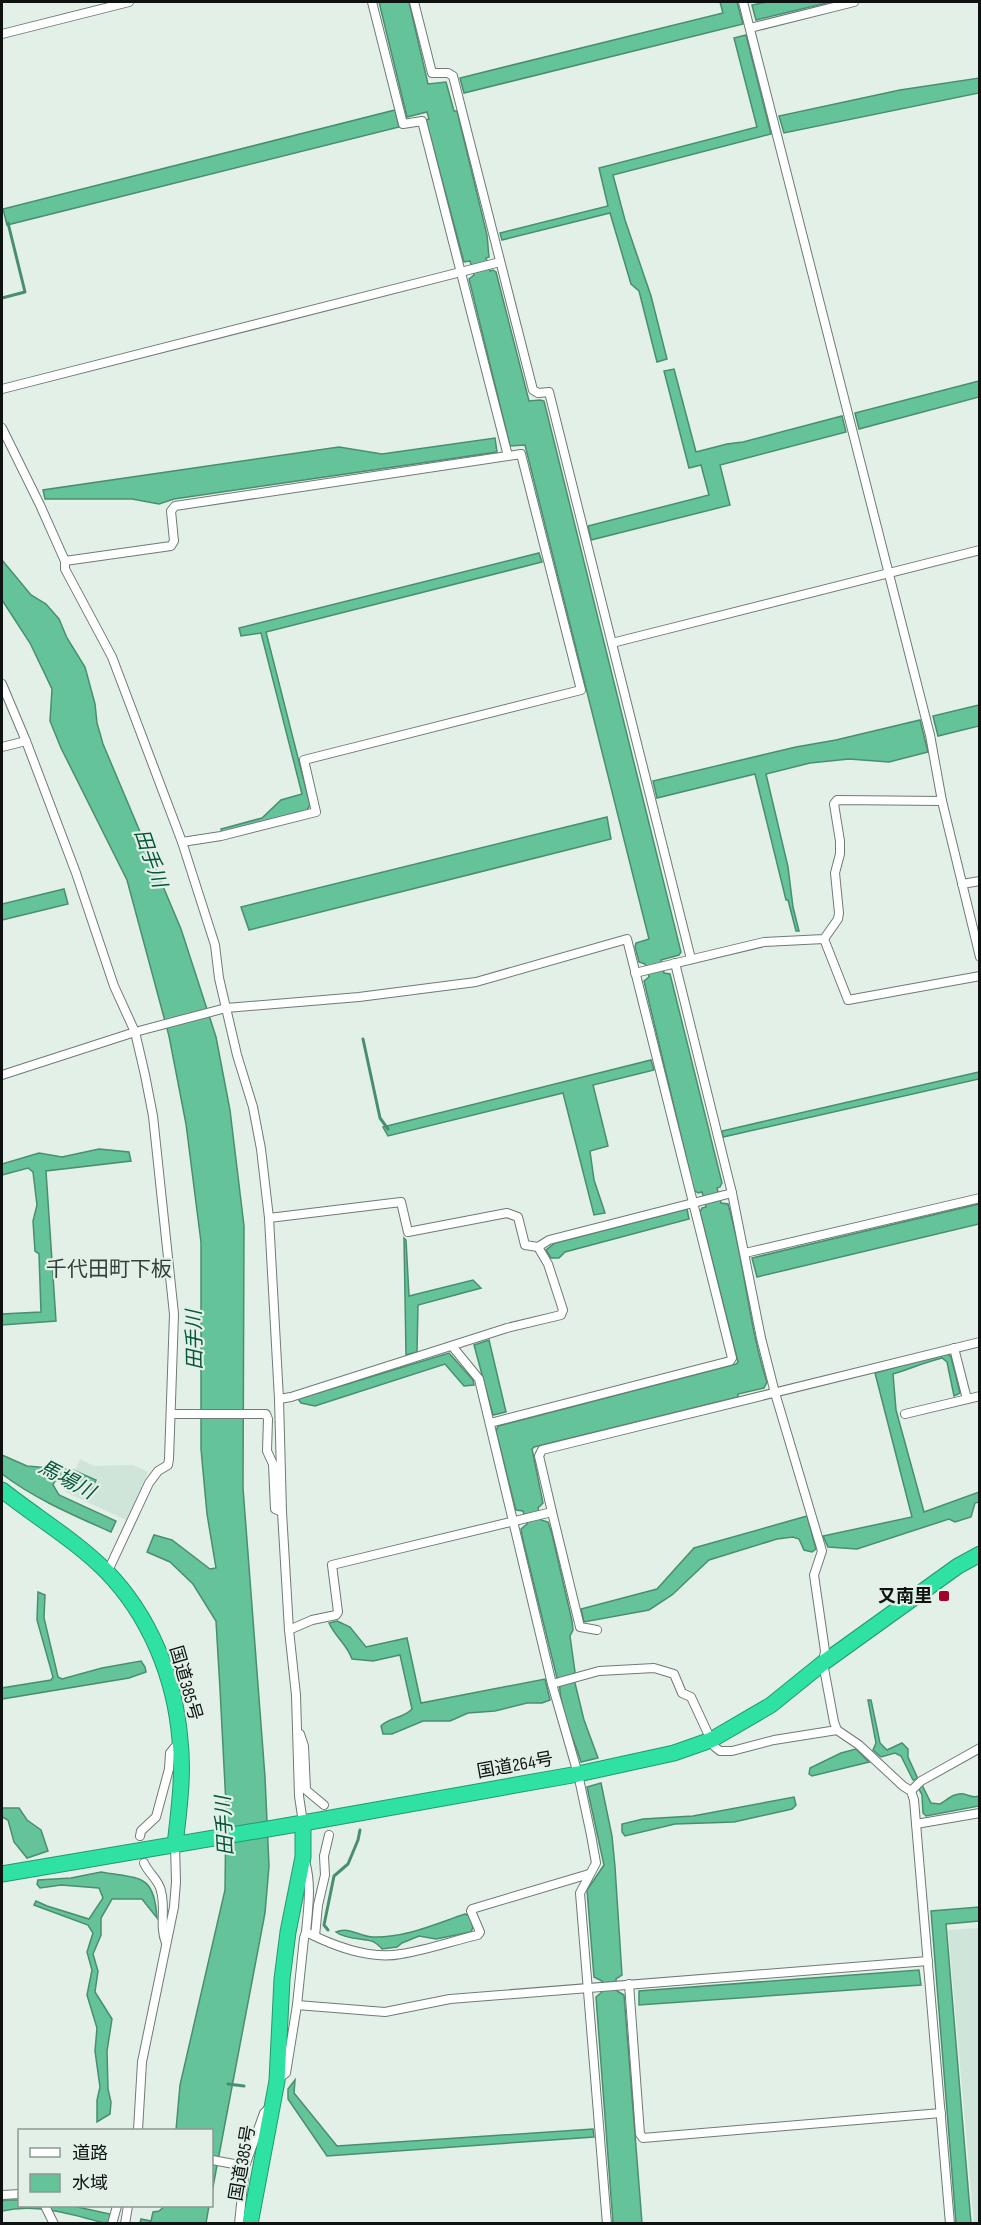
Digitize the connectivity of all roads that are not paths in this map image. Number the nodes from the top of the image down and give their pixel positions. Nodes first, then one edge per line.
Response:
1 (129, 2) edge
2 (372, 2) edge
3 (414, 2) edge
4 (743, 2) edge
5 (854, 2) edge
6 (750, 28) junction
7 (2, 33) edge
8 (500, 262) junction
9 (460, 272) junction
10 (2, 389) edge
11 (2, 428) edge
12 (508, 456) junction
13 (980, 550) edge
14 (65, 561) junction
15 (889, 573) junction
16 (612, 643) junction
17 (2, 684) edge
18 (26, 741) junction
19 (2, 747) edge
20 (942, 801) junction
21 (182, 842) junction
22 (980, 881) edge
23 (962, 885) junction
24 (824, 939) junction
25 (980, 957) edge
26 (690, 959) junction
27 (675, 963) junction
28 (635, 973) junction
29 (980, 976) edge
30 (222, 1010) junction
31 (138, 1032) junction
32 (2, 1075) edge
33 (732, 1193) junction
34 (980, 1198) edge
35 (698, 1202) junction
36 (269, 1218) junction
37 (538, 1247) junction
38 (745, 1253) junction
39 (980, 1342) edge
40 (452, 1346) junction
41 (954, 1348) junction
42 (775, 1393) junction
43 (980, 1396) edge
44 (279, 1399) junction
45 (967, 1399) junction
46 (175, 1414) junction
47 (905, 1414) dead end
48 (490, 1423) junction
49 (3, 1494) edge
50 (282, 1512) junction
51 (548, 1513) junction
52 (518, 1520) junction
53 (980, 1554) edge
54 (107, 1573) junction
55 (289, 1630) junction
56 (597, 1630) dead end
57 (823, 1663) junction
58 (555, 1683) junction
59 (298, 1729) junction
60 (837, 1730) junction
61 (180, 1740) junction
62 (711, 1740) junction
63 (980, 1748) edge
64 (578, 1774) junction
65 (911, 1791) junction
66 (324, 1805) dead end
67 (980, 1813) edge
68 (296, 1824) junction
69 (916, 1824) junction
70 (329, 1835) dead end
71 (140, 1836) dead end
72 (175, 1845) junction
73 (303, 1857) junction
74 (144, 1863) dead end
75 (2, 1874) edge
76 (589, 1874) junction
77 (311, 1934) junction
78 (166, 1944) junction
79 (928, 1961) junction
80 (629, 1984) junction
81 (589, 1987) junction
82 (297, 2005) junction
83 (277, 2081) junction
84 (273, 2105) junction
85 (941, 2113) junction
86 (138, 2129) edge
87 (213, 2160) edge
88 (240, 2165) junction
89 (18, 2194) edge
90 (2, 2195) edge
91 (116, 2207) edge
92 (128, 2207) edge
93 (46, 2208) edge
94 (54, 2223) edge
95 (112, 2223) edge
96 (125, 2223) edge
97 (239, 2223) edge
98 (250, 2223) edge
99 (607, 2223) edge
100 (950, 2223) edge

1 - 7 street
2 - 9 street
3 - 8 street
4 - 6 street
5 - 6 street
6 - 15 street
8 - 9 street
8 - 16 street
9 - 10 street
9 - 12 street
11 - 14 street
12 - 14 street
12 - 21 street
13 - 15 street
14 - 21 street
15 - 16 street
15 - 20 street
16 - 26 street
17 - 18 street
18 - 19 street
18 - 31 street
20 - 23 street
20 - 24 street
21 - 30 street
22 - 23 street
23 - 25 street
24 - 26 street
24 - 29 street
26 - 27 street
27 - 28 street
27 - 33 street
28 - 30 street
28 - 35 street
30 - 31 street
30 - 36 street
31 - 32 street
31 - 46 street
33 - 35 street
33 - 38 street
34 - 38 street
35 - 37 street
35 - 48 street
36 - 37 street
36 - 44 street
37 - 40 street
38 - 42 street
39 - 41 street
40 - 44 street
40 - 48 street
41 - 42 street
41 - 45 street
42 - 51 street
42 - 57 street
43 - 45 street
44 - 50 street
45 - 47 street
46 - 50 street
46 - 54 street
48 - 52 street
49 - 54 highway, 国道385号
50 - 55 street
51 - 52 street
51 - 56 street
52 - 55 street
52 - 58 street
53 - 57 highway, 国道264号
54 - 61 highway, 国道385号
55 - 59 street
57 - 60 street
57 - 62 highway, 国道264号
58 - 62 street
58 - 64 street
59 - 66 street
59 - 68 street
60 - 62 street
60 - 65 street
61 - 71 street
61 - 72 highway, 国道385号
62 - 64 highway, 国道264号
63 - 65 street
64 - 68 highway, 国道264号
64 - 76 street
65 - 69 street
67 - 69 street
68 - 72 highway, 国道264号
68 - 73 highway, 国道385号
69 - 79 street
70 - 77 street
72 - 75 highway, 国道264号
72 - 78 street
73 - 77 street
73 - 83 highway, 国道385号
74 - 78 street
76 - 77 street
76 - 81 street
77 - 82 street
78 - 86 street
79 - 80 street
79 - 85 street
80 - 81 street
80 - 85 street
81 - 82 street
81 - 99 street
82 - 83 street
83 - 84 highway, 国道385号
84 - 88 street
84 - 98 highway, 国道385号
85 - 100 street
87 - 88 street
88 - 97 street
89 - 90 street
91 - 95 street
92 - 96 street
93 - 94 street

